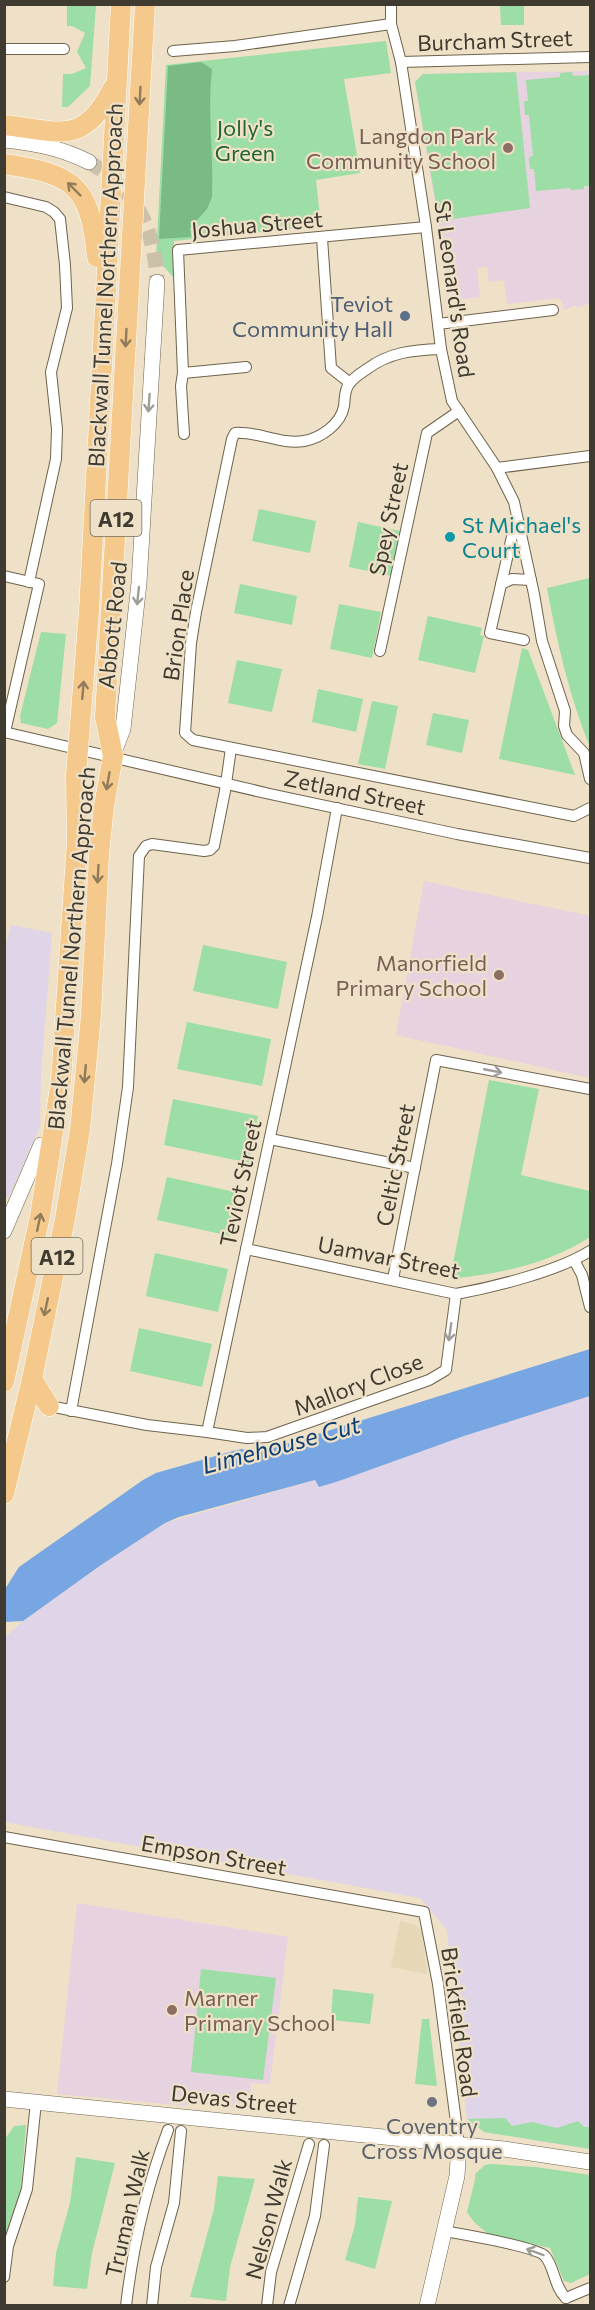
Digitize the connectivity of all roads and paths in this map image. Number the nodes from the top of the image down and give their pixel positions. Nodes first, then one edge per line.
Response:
1 (121, 4) edge
2 (145, 4) edge
3 (391, 4) edge
4 (391, 24) junction
5 (4, 49) edge
6 (64, 49) dead end
7 (173, 51) dead end
8 (591, 57) edge
9 (400, 62) junction
10 (117, 76) junction
11 (4, 125) edge
12 (4, 140) edge
13 (89, 162) tunnel mouth
14 (4, 164) edge
15 (4, 197) edge
16 (426, 227) junction
17 (322, 238) junction
18 (157, 282) tunnel mouth
19 (553, 310) dead end
20 (438, 324) junction
21 (103, 326) junction
22 (441, 349) junction
23 (246, 367) dead end
24 (183, 373) junction
25 (350, 383) junction
26 (459, 411) junction
27 (184, 434) dead end
28 (591, 456) edge
29 (497, 468) junction
30 (517, 516) junction
31 (4, 576) edge
32 (531, 580) junction
33 (34, 583) junction
34 (501, 584) junction
35 (524, 640) dead end
36 (380, 651) dead end
37 (5, 732) edge
38 (231, 748) junction
39 (78, 749) junction
40 (113, 756) junction
41 (591, 779) edge
42 (226, 784) junction
43 (337, 808) junction
44 (591, 808) edge
45 (591, 858) edge
46 (591, 1089) edge
47 (59, 1106) junction
48 (270, 1139) junction
49 (41, 1145) joint
50 (415, 1168) junction
51 (4, 1231) edge
52 (246, 1249) junction
53 (591, 1251) edge
54 (574, 1260) junction
55 (393, 1279) junction
56 (456, 1294) junction
57 (591, 1307) edge
58 (32, 1379) junction
59 (4, 1382) edge
60 (49, 1406) joint
61 (71, 1411) junction
62 (207, 1432) junction
63 (4, 1494) edge
64 (4, 1837) edge
65 (416, 1911) joint
66 (4, 2099) edge
67 (36, 2102) junction
68 (168, 2130) dead end
69 (181, 2131) dead end
70 (309, 2144) dead end
71 (324, 2145) dead end
72 (459, 2145) junction
73 (591, 2162) edge
74 (444, 2231) junction
75 (4, 2277) edge
76 (591, 2288) edge
77 (564, 2302) edge
78 (126, 2306) edge
79 (152, 2306) edge
80 (267, 2306) edge
81 (289, 2306) edge
82 (427, 2306) edge

1 - 10 highway, Blackwall Tunnel Northern Approach / A12
2 -> 40 highway, Blackwall Tunnel Northern Approach / A12
3 - 4 street
4 - 7 street
4 - 9 street, St Leonard's Road
5 - 6 street
8 - 9 street, Burcham Street
9 - 16 street, St Leonard's Road
10 - 11 highway, A12
10 - 21 highway, Blackwall Tunnel Northern Approach / A12
12 - 13 main road
21 -> 14 highway, A12
15 - 33 street
16 - 17 street, Joshua Street
16 - 20 street, St Leonard's Road
17 - 24 street, Joshua Street
17 - 25 street
18 -> 40 main road, Abbott Road
19 - 20 street
20 - 22 street, St Leonard's Road
39 -> 21 highway, Blackwall Tunnel Northern Approach / A12
22 - 25 street
22 - 26 street, St Leonard's Road
23 - 24 street
24 - 27 street, Joshua Street
25 - 38 street, Brion Place
26 - 29 street, St Leonard's Road
26 - 36 street, Spey Street
28 - 29 street
29 - 30 street, St Leonard's Road
30 - 32 street, St Leonard's Road
30 - 34 street
31 - 33 street
32 - 34 street
32 - 41 street, St Leonard's Road
33 - 37 street
34 - 35 street
37 - 39 street, Zetland Street
38 - 42 street
38 - 44 street, Zetland Street
39 - 40 street, Zetland Street
39 - 47 highway, Blackwall Tunnel Northern Approach / A12
40 - 42 street, Zetland Street
40 -> 58 highway, Blackwall Tunnel Northern Approach / A12
42 - 43 street, Zetland Street
42 - 61 street
43 - 45 street, Zetland Street
43 - 48 street, Teviot Street
50 -> 46 street, Celtic Street
47 - 49 highway
59 -> 47 highway, Blackwall Tunnel Northern Approach / A12
48 - 50 street
48 - 52 street, Teviot Street
49 - 51 main road
50 - 55 street, Celtic Street
52 - 55 street, Uamvar Street
52 - 62 street, Teviot Street
53 - 54 street, Uamvar Street
54 - 56 street, Uamvar Street
54 - 57 street
55 - 56 street, Uamvar Street
56 -> 62 street, Mallory Close
58 - 60 highway
58 - 63 highway, Blackwall Tunnel Northern Approach / A12
60 - 61 street
61 - 62 street
64 - 65 street, Empson Street
65 - 72 street, Brickfield Road
66 - 67 main road, Devas Street
67 - 72 main road, Devas Street
67 - 75 street
68 - 78 street, Truman Walk
69 - 79 street, Truman Walk
70 - 80 street, Nelson Walk
71 - 81 street, Nelson Walk
72 - 73 main road, Devas Street
72 - 74 main road
77 -> 74 street
74 - 82 main road
76 - 77 street

